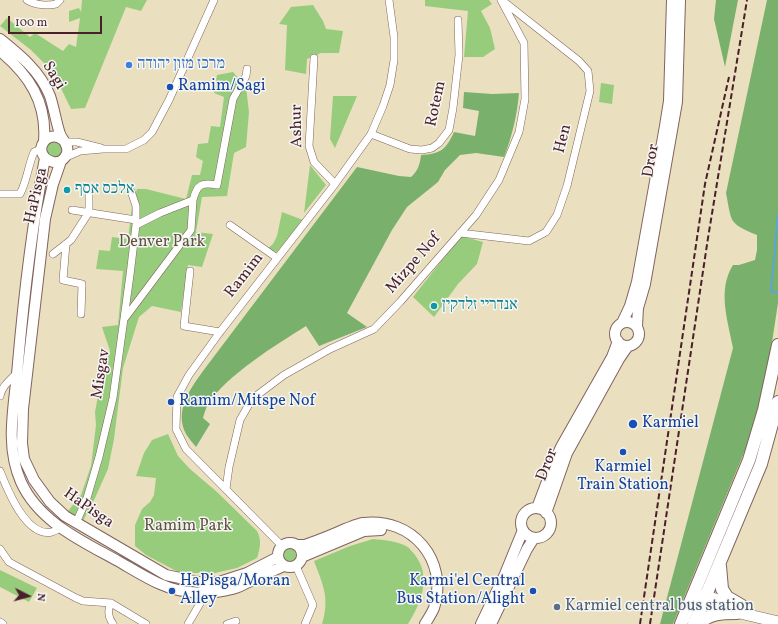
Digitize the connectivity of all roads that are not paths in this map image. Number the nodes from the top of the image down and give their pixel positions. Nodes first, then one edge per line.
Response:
1 (27, 0) edge
2 (60, 0) edge
3 (214, 0) edge
4 (389, 0) edge
5 (501, 0) edge
6 (672, 0) edge
7 (680, 0) edge
8 (458, 20) dead end
9 (0, 39) edge
10 (0, 51) edge
11 (314, 58) dead end
12 (247, 69) dead end
13 (371, 134) junction
14 (64, 141) junction
15 (43, 149) junction
16 (103, 149) junction
17 (62, 159) junction
18 (334, 184) junction
19 (89, 188) dead end
20 (131, 192) dead end
21 (0, 194) edge
22 (193, 200) junction
23 (72, 210) dead end
24 (88, 212) junction
25 (136, 222) junction
26 (230, 225) dead end
27 (460, 233) junction
28 (66, 244) junction
29 (53, 254) dead end
30 (277, 258) junction
31 (190, 271) dead end
32 (81, 314) dead end
33 (124, 319) junction
34 (622, 323) junction
35 (636, 326) junction
36 (220, 332) junction
37 (618, 341) junction
38 (778, 345) edge
39 (628, 346) junction
40 (22, 373) junction
41 (0, 396) edge
42 (778, 402) edge
43 (0, 471) edge
44 (226, 489) junction
45 (542, 510) junction
46 (76, 523) junction
47 (60, 528) junction
48 (523, 530) junction
49 (534, 538) junction
50 (298, 545) junction
51 (282, 546) junction
52 (0, 549) edge
53 (278, 557) junction
54 (721, 560) junction
55 (299, 561) junction
56 (284, 566) junction
57 (508, 576) junction
58 (203, 583) junction
59 (203, 594) junction
60 (693, 596) junction
61 (704, 600) junction
62 (111, 603) junction
63 (740, 610) junction
64 (778, 618) edge
65 (236, 621) dead end
66 (0, 622) edge
67 (778, 622) edge
68 (3, 624) edge
69 (113, 624) edge
70 (146, 624) edge
71 (188, 624) edge
72 (226, 624) edge
73 (305, 624) edge
74 (417, 624) edge
75 (425, 624) edge
76 (481, 624) edge
77 (491, 624) edge
78 (681, 624) edge
79 (694, 624) edge
80 (699, 624) edge

1 - 2 street
3 - 16 street
4 - 13 street, Ramim
5 - 27 street, Mizpe Nof
5 - 27 street, Hen
6 - 34 street, Dror
7 - 35 street, Dror
8 - 13 street, Rotem
9 - 14 street, Sagi
10 - 15 street, Sagi
11 - 18 street, Ashur
12 - 22 street
13 - 18 street, Ramim
14 - 15 street
14 - 16 street
14 - 17 street
15 - 17 street
15 - 21 street
15 - 40 street, HaPisga
16 - 17 street
17 - 40 street, HaPisga
18 - 30 street, Ramim
19 - 24 street
20 - 25 street, Misgav
22 - 25 street
22 - 33 street
23 - 24 street
24 - 25 street
24 - 28 street
25 - 33 street, Misgav
26 - 30 street
27 - 44 street, Mizpe Nof
28 - 29 street
28 - 32 street
30 - 36 street, Ramim
31 - 36 street
33 - 46 street, Misgav
34 - 35 street
34 - 37 street
35 - 39 street
36 - 44 street, Ramim
37 - 39 street
37 - 45 street, Dror
38 - 60 highway
39 - 45 street, Dror
40 - 41 street
40 - 46 street, HaPisga
40 - 47 street, HaPisga
42 - 54 highway
43 - 47 street, HaPisga
44 - 51 street, Ramim
45 - 48 street
45 - 49 street
46 - 58 street, HaPisga
47 - 59 street, HaPisga
48 - 49 street
48 - 57 street
49 - 57 street
50 - 51 street
50 - 55 street
50 - 75 street
51 - 53 street
52 - 62 street
53 - 56 street
53 - 58 street, HaPisga
54 - 61 highway
54 - 63 highway
55 - 56 street
55 - 73 street
55 - 74 street
56 - 59 street, HaPisga
57 - 76 street
57 - 77 street
58 - 59 street
59 - 71 street
60 - 61 main road
60 - 78 highway
61 - 63 main road
61 - 79 highway
62 - 69 street
62 - 70 street
63 - 64 main road
63 - 67 main road
63 - 80 highway
65 - 72 street
66 - 68 street

